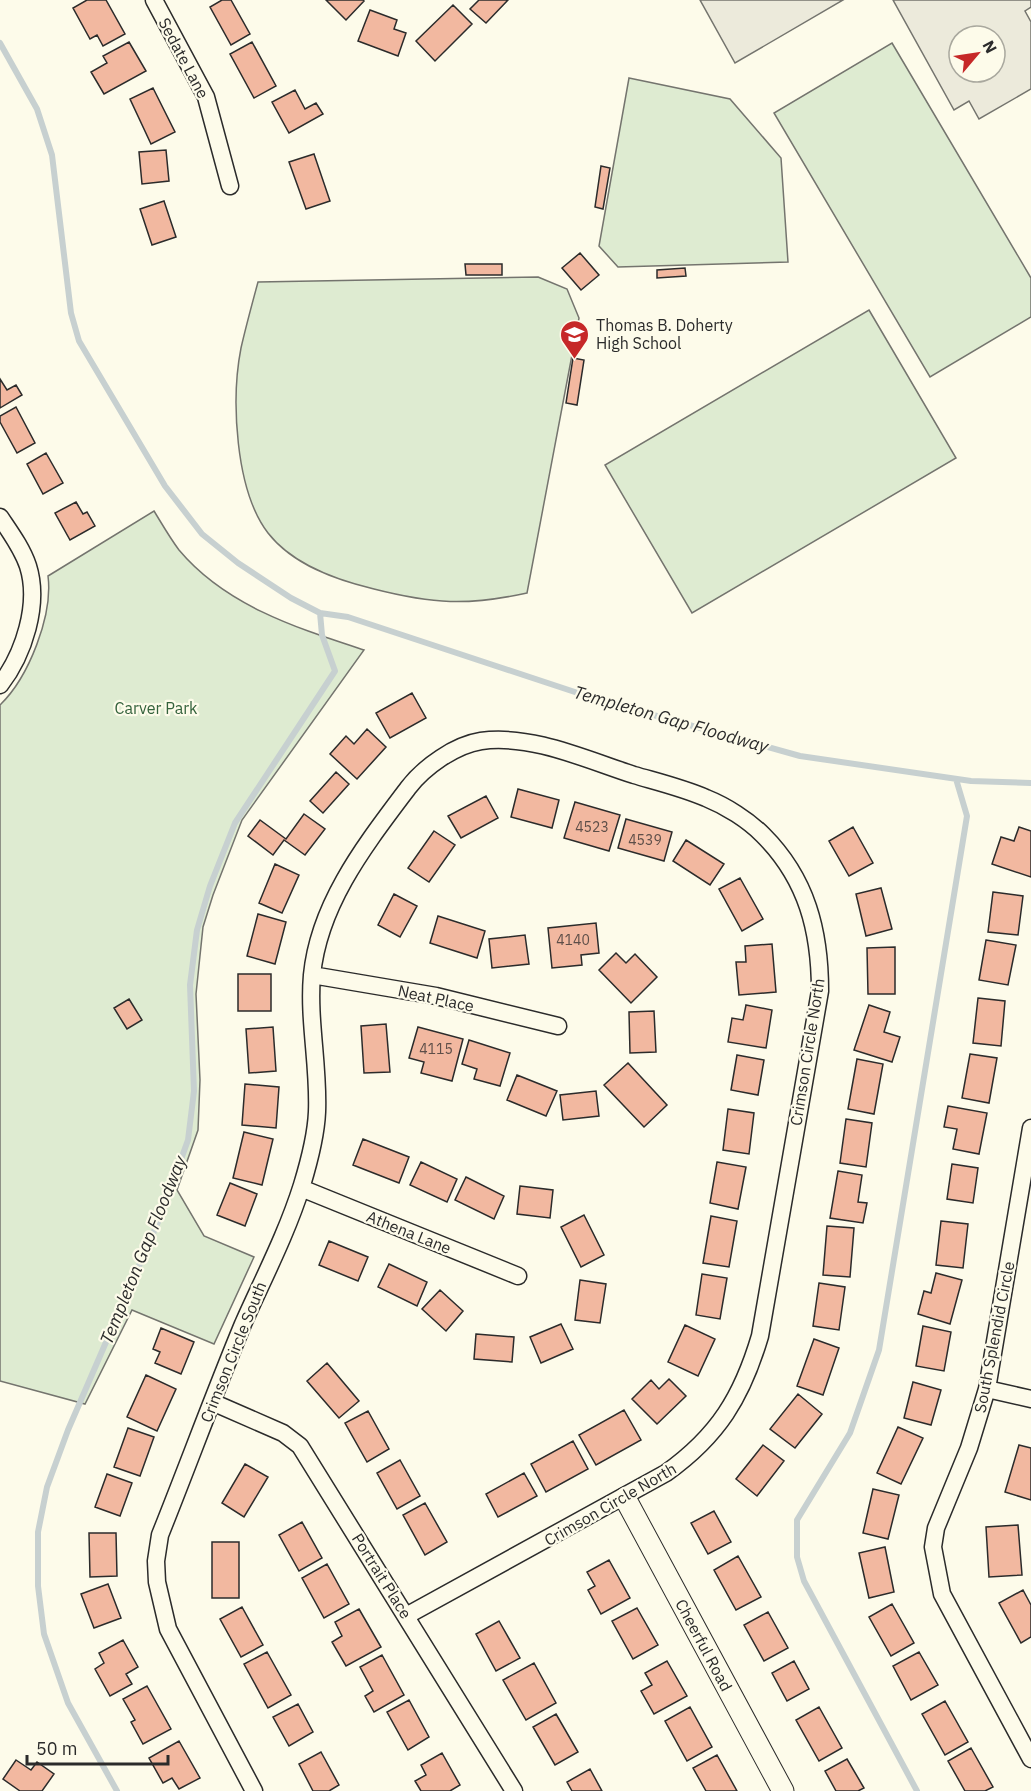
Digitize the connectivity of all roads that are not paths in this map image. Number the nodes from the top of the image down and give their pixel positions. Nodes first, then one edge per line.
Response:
1 (154, 0) edge
2 (230, 186) dead end
3 (0, 517) edge
4 (0, 685) edge
5 (335, 896) joint
6 (312, 975) junction
7 (558, 1026) dead end
8 (1031, 1134) edge
9 (301, 1188) junction
10 (518, 1275) dead end
11 (987, 1389) junction
12 (1031, 1399) edge
13 (212, 1402) junction
14 (625, 1498) junction
15 (406, 1616) junction
16 (1031, 1759) edge
17 (254, 1791) edge
18 (514, 1791) edge
19 (783, 1791) edge

1 - 2 street, Sedate Lane
3 - 4 street
5 - 6 street, Crimson Circle South
5 - 14 street, Crimson Circle North
6 - 7 street, Neat Place
6 - 9 street, Crimson Circle South
8 - 11 street, South Splendid Circle
9 - 10 street, Athena Lane
9 - 13 street, Crimson Circle South
11 - 12 street
11 - 16 street, South Splendid Circle
13 - 15 street, Portrait Place
13 - 17 street, Crimson Circle South
14 - 15 street, Crimson Circle North
14 - 19 street, Cheerful Road
15 - 18 street, Portrait Place

